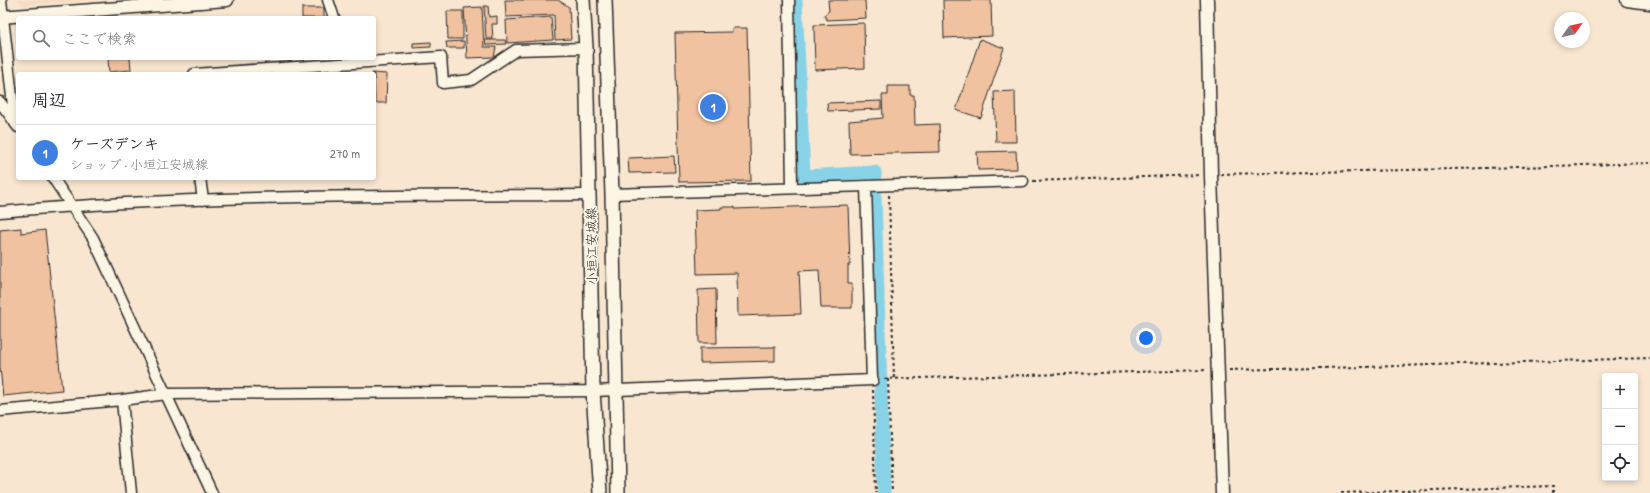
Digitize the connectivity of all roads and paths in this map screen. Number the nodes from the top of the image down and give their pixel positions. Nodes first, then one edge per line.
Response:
1 (1, 0) edge
2 (227, 0) edge
3 (328, 0) edge
4 (583, 0) edge
5 (605, 0) edge
6 (789, 0) edge
7 (1207, 0) edge
8 (1628, 0) edge
9 (1650, 3) edge
10 (333, 16) edge
11 (1, 17) edge
12 (586, 48) junction
13 (371, 60) edge
14 (376, 60) edge
15 (348, 61) edge
16 (218, 72) edge
17 (0, 102) edge
18 (16, 118) edge
19 (16, 124) edge
20 (1650, 163) edge
21 (1211, 174) junction
22 (54, 180) edge
23 (200, 180) edge
24 (1023, 181) joint
25 (866, 186) junction
26 (888, 186) junction
27 (792, 187) junction
28 (612, 194) junction
29 (590, 195) junction
30 (203, 200) junction
31 (72, 205) junction
32 (0, 212) edge
33 (1650, 358) edge
34 (1218, 370) junction
35 (894, 379) junction
36 (873, 380) junction
37 (615, 390) junction
38 (593, 391) junction
39 (166, 394) junction
40 (122, 400) junction
41 (0, 411) edge
42 (131, 493) edge
43 (212, 493) edge
44 (600, 493) edge
45 (618, 493) edge
46 (876, 493) edge
47 (892, 493) edge
48 (1222, 493) edge
49 (1341, 493) edge
50 (1553, 493) edge

1 - 11 street
2 - 11 street
3 - 10 street
4 - 12 main road, 小垣江安城線
5 - 28 main road, 小垣江安城線
6 - 27 street
7 - 21 street
8 - 9 street
11 - 18 street
12 - 14 street
12 - 29 main road, 小垣江安城線
13 - 15 street
15 - 16 street
17 - 19 street
20 - 21 path
21 - 24 path
21 - 34 street
22 - 31 street
23 - 30 street
24 - 26 street
25 - 26 street
25 - 27 street
25 - 36 street
26 - 35 path
27 - 28 street
28 - 37 main road, 小垣江安城線
29 - 30 street
29 - 38 main road, 小垣江安城線
30 - 31 street
31 - 32 street
31 - 39 street
33 - 34 path
34 - 35 path
34 - 48 street
35 - 47 path
36 - 37 street
36 - 46 path
37 - 38 street
37 - 45 main road, 小垣江安城線
38 - 39 street
38 - 44 main road, 小垣江安城線
39 - 40 street
39 - 43 street
40 - 41 street
40 - 42 street
49 - 50 path

